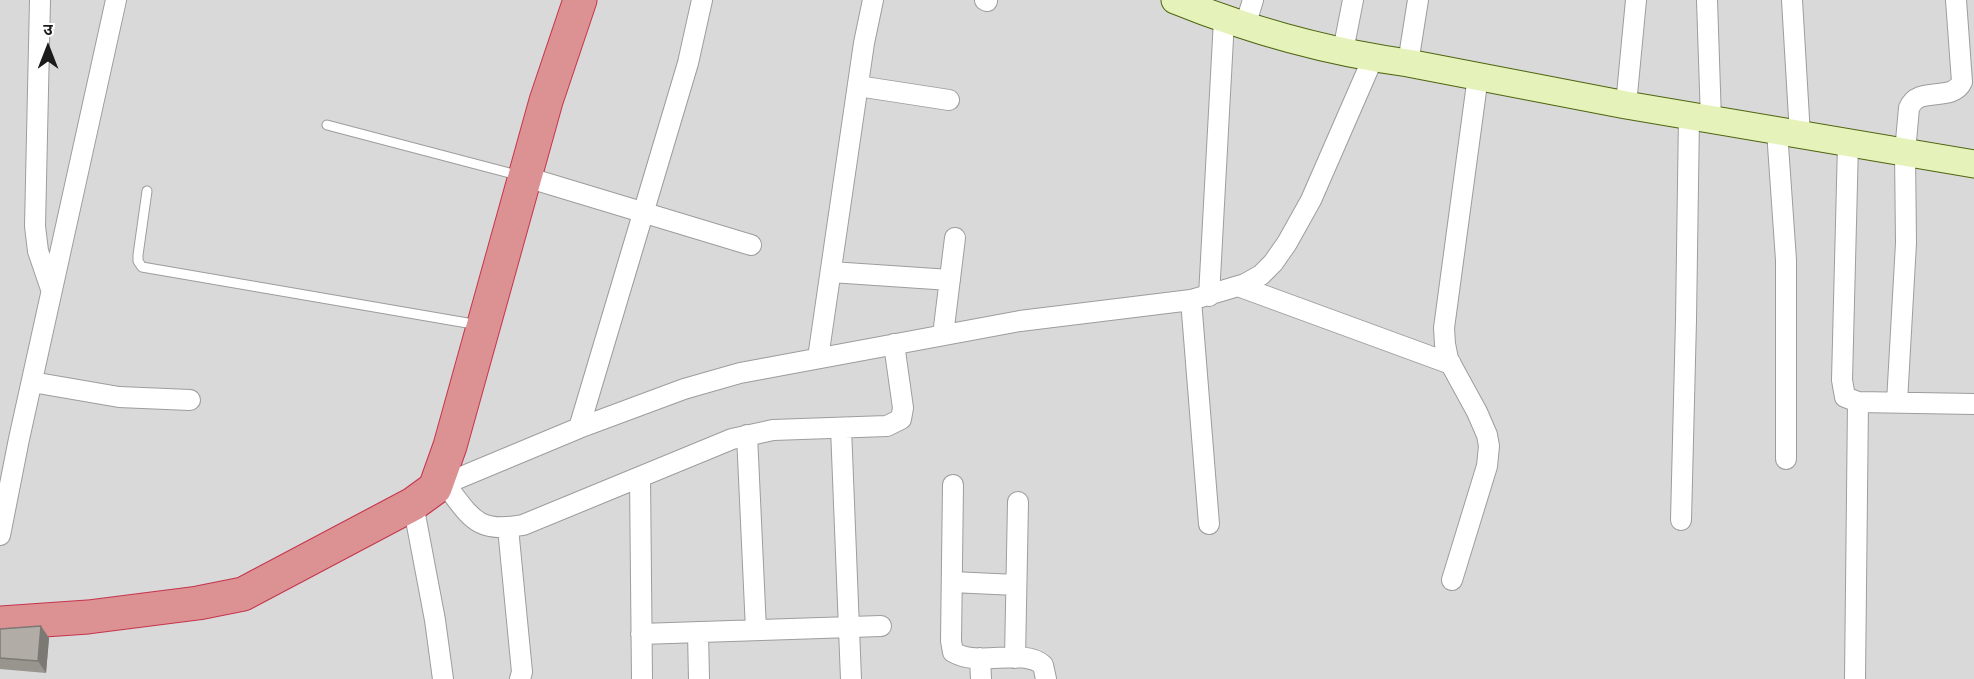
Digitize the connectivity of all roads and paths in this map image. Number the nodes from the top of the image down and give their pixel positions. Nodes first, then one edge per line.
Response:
1 (40, 0) edge
2 (116, 0) edge
3 (580, 0) edge
4 (702, 0) edge
5 (873, 0) edge
6 (1175, 0) edge
7 (1253, 0) edge
8 (1353, 0) edge
9 (1418, 0) edge
10 (1636, 0) edge
11 (1707, 0) edge
12 (1792, 0) edge
13 (1956, 0) edge
14 (1235, 23) junction
15 (1343, 51) junction
16 (1373, 58) junction
17 (1408, 63) junction
18 (1478, 76) junction
19 (858, 86) junction
20 (949, 100) dead end
21 (1626, 105) junction
22 (1700, 118) junction
23 (327, 125) dead end
24 (1789, 133) junction
25 (1848, 144) junction
26 (1905, 153) junction
27 (1974, 164) edge
28 (526, 177) junction
29 (147, 191) dead end
30 (644, 212) junction
31 (955, 238) dead end
32 (751, 244) dead end
33 (831, 272) junction
34 (950, 280) junction
35 (1238, 286) junction
36 (52, 290) junction
37 (1200, 298) junction
38 (484, 326) junction
39 (943, 335) junction
40 (894, 344) junction
41 (819, 358) junction
42 (1451, 364) junction
43 (32, 382) junction
44 (190, 400) dead end
45 (1858, 402) junction
46 (1897, 402) junction
47 (1974, 404) edge
48 (579, 428) junction
49 (841, 428) junction
50 (747, 435) junction
51 (1786, 459) dead end
52 (640, 477) junction
53 (954, 485) dead end
54 (431, 492) junction
55 (1018, 502) dead end
56 (1681, 520) dead end
57 (1209, 524) dead end
58 (508, 528) junction
59 (0, 535) edge
60 (1452, 580) dead end
61 (952, 582) junction
62 (1016, 585) junction
63 (0, 623) edge
64 (881, 626) dead end
65 (850, 627) junction
66 (756, 630) junction
67 (698, 633) junction
68 (641, 634) junction
69 (980, 658) junction
70 (1015, 658) junction
71 (443, 679) edge
72 (520, 679) edge
73 (642, 679) edge
74 (699, 679) edge
75 (851, 679) edge
76 (981, 679) edge
77 (1046, 679) edge
78 (1855, 679) edge

1 - 36 street
2 - 36 street
3 - 28 highway
4 - 30 street
5 - 19 street
6 - 14 street
7 - 14 street
8 - 15 street
9 - 17 street
10 - 21 street
11 - 22 street
12 - 24 street
13 - 26 street
14 - 15 street
14 - 37 street
15 - 16 street
16 - 17 street
16 - 35 street
17 - 18 street
18 - 21 street
18 - 42 street
19 - 20 street
19 - 33 street
21 - 22 street
22 - 24 street
22 - 56 street
23 - 28 lane
24 - 25 street
24 - 51 street
25 - 26 street
25 - 45 street
26 - 27 street
26 - 46 street
28 - 30 street
28 - 38 highway
29 - 38 lane
30 - 32 street
30 - 48 street
31 - 34 street
33 - 34 street
33 - 41 street
34 - 39 street
35 - 37 street
35 - 42 street
36 - 43 street
37 - 39 street
37 - 57 street
38 - 54 highway
39 - 40 street
40 - 41 street
40 - 49 street
41 - 48 street
42 - 60 street
43 - 44 street
43 - 59 street
45 - 46 street
45 - 78 street
46 - 47 street
48 - 54 street
49 - 50 street
49 - 65 street
50 - 52 street
50 - 66 street
52 - 58 street
52 - 68 street
53 - 61 street
54 - 58 street
54 - 63 highway
54 - 71 street
55 - 62 street
58 - 72 street
61 - 62 street
61 - 69 street
62 - 70 street
64 - 65 street
65 - 66 street
65 - 75 street
66 - 67 street
67 - 68 street
67 - 74 street
68 - 73 street
69 - 70 street
69 - 76 street
70 - 77 street

